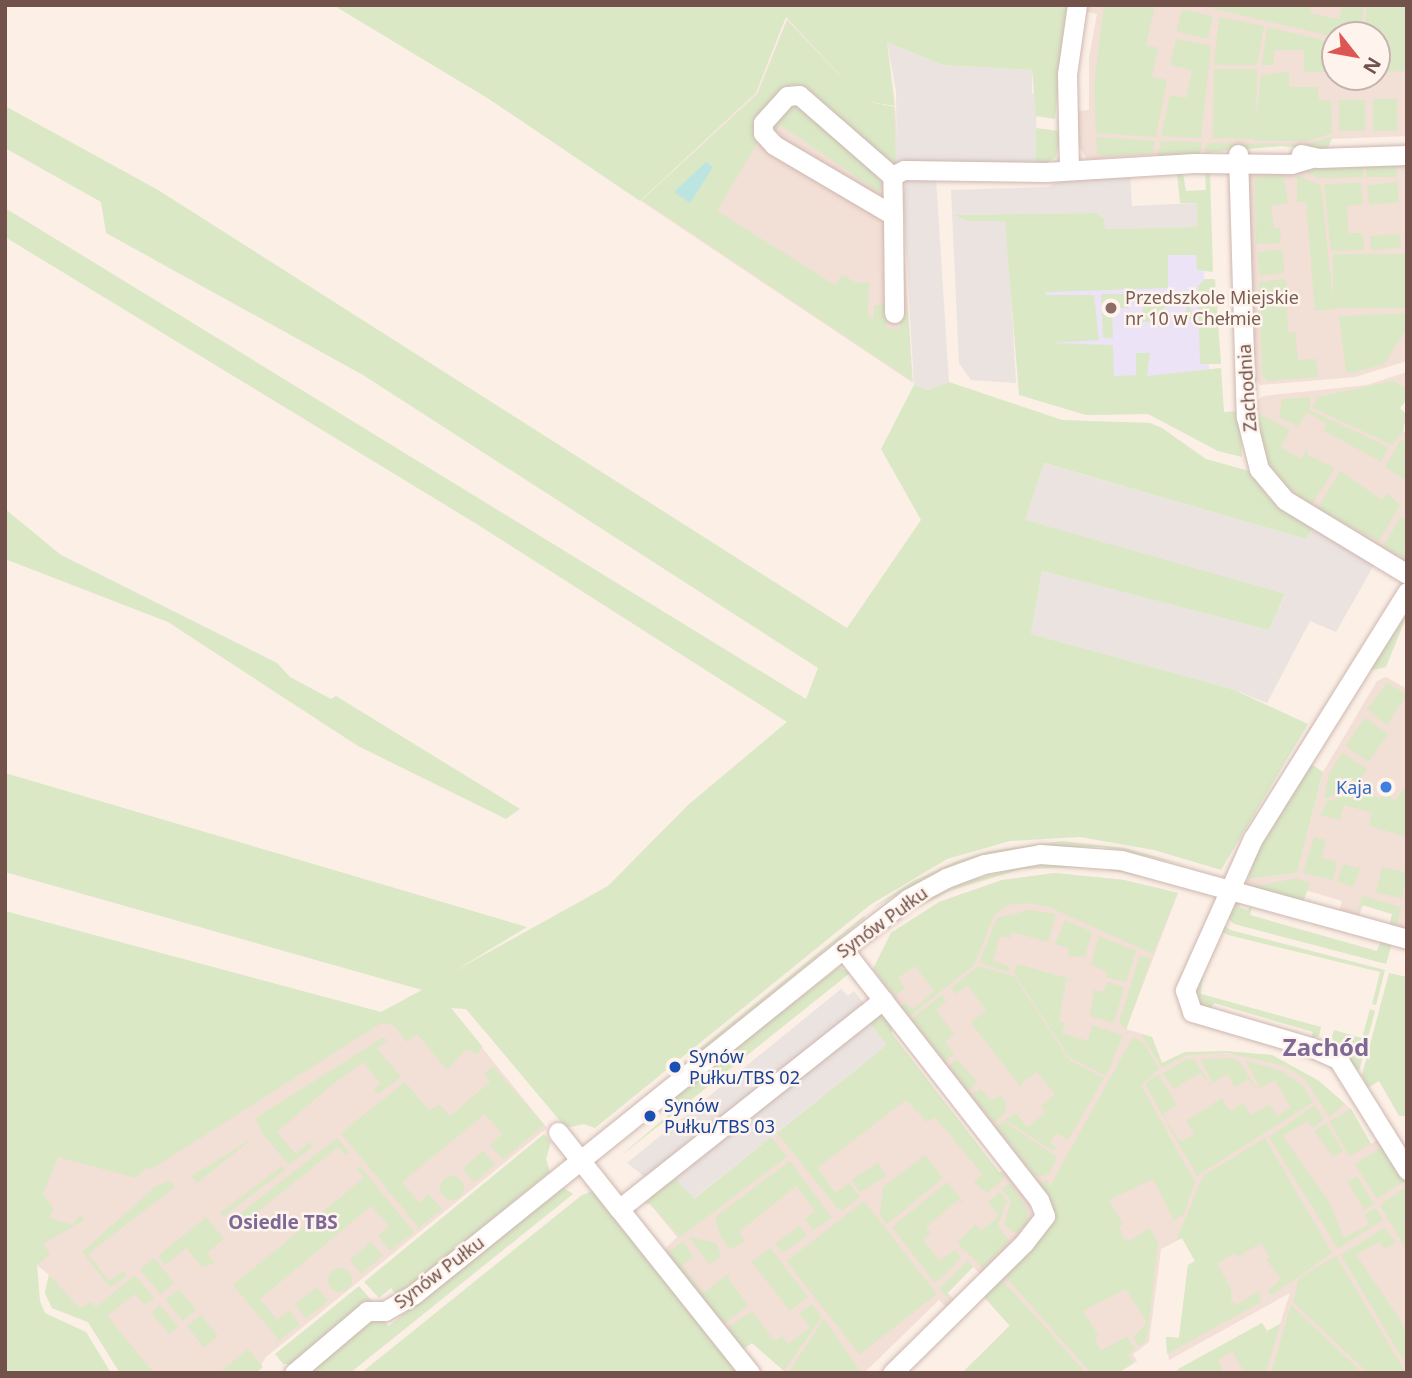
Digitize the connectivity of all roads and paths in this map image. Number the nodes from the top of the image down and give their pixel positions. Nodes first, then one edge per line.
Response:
1 (1077, 5) edge
2 (1407, 155) edge
3 (1237, 159) junction
4 (1069, 170) junction
5 (892, 176) junction
6 (893, 215) junction
7 (894, 313) dead end
8 (1407, 574) edge
9 (1407, 592) edge
10 (1227, 888) junction
11 (1407, 939) edge
12 (843, 949) junction
13 (883, 1000) junction
14 (558, 1132) dead end
15 (581, 1161) junction
16 (1407, 1170) edge
17 (619, 1209) junction
18 (294, 1373) edge
19 (750, 1373) edge
20 (892, 1373) edge

1 - 4 street
2 - 3 street
3 - 4 street
3 - 8 street, Zachodnia
4 - 5 street
5 - 6 street
5 - 6 street
6 - 7 street
9 - 10 street
10 - 11 street, Synów Pułku
10 - 12 street, Synów Pułku
10 - 16 street
12 - 13 street
12 - 15 street, Synów Pułku
13 - 17 street
13 - 20 street
14 - 15 street
15 - 17 street
15 - 18 street, Synów Pułku
17 - 19 street

